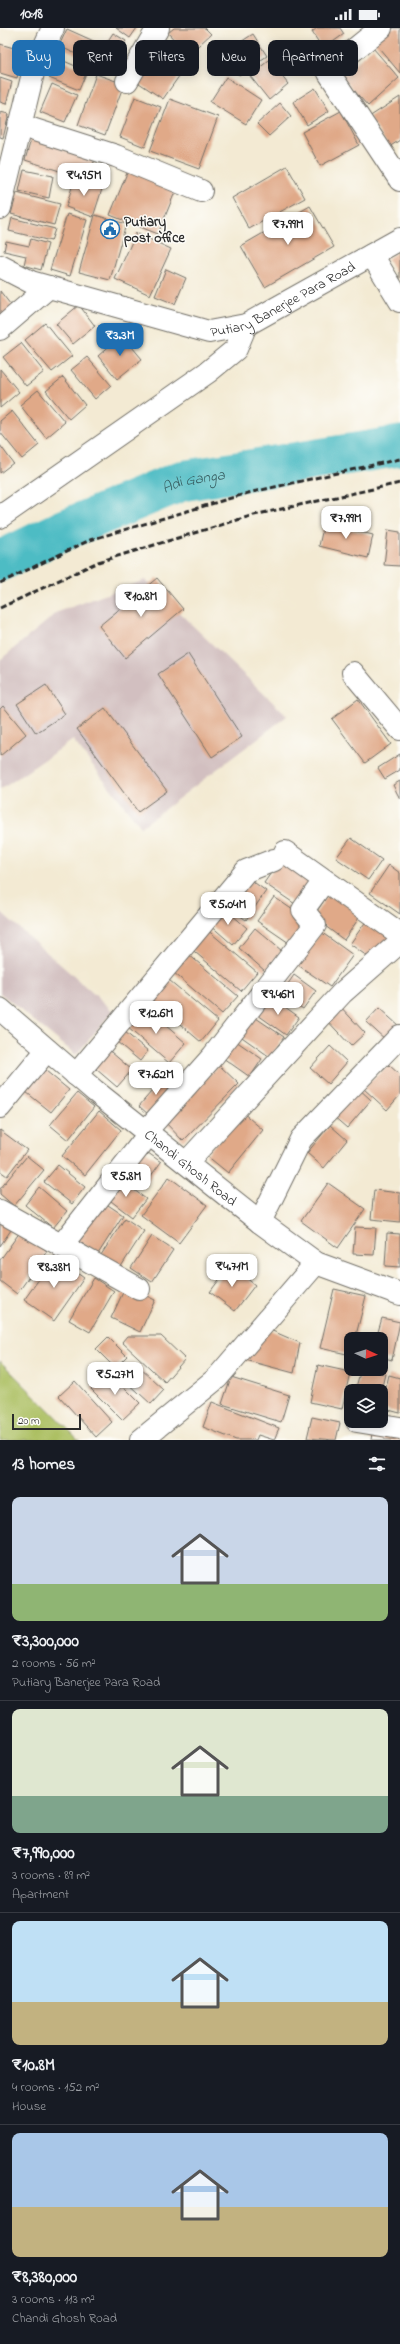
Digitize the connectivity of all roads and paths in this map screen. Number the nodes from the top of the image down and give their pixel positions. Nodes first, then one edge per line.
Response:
1 (53, 28) edge
2 (158, 28) edge
3 (381, 28) edge
4 (127, 80) dead end
5 (19, 125) junction
6 (400, 180) edge
7 (201, 191) dead end
8 (0, 208) edge
9 (400, 239) edge
10 (372, 255) junction
11 (0, 266) edge
12 (49, 287) junction
13 (400, 301) edge
14 (246, 325) junction
15 (0, 329) edge
16 (0, 516) edge
17 (353, 673) dead end
18 (400, 729) edge
19 (324, 881) junction
20 (400, 934) edge
21 (400, 942) edge
22 (0, 1009) edge
23 (400, 1036) edge
24 (47, 1050) junction
25 (76, 1074) junction
26 (0, 1108) edge
27 (148, 1132) junction
28 (186, 1163) junction
29 (0, 1211) edge
30 (260, 1222) junction
31 (61, 1246) junction
32 (316, 1263) junction
33 (139, 1289) dead end
34 (400, 1294) edge
35 (388, 1426) edge
36 (400, 1428) edge
37 (141, 1440) edge

1 - 5 street
2 - 4 street
3 - 6 street
5 - 7 street
5 - 8 street
9 - 10 street, Putiary Banerjee Para Road
10 - 13 street
10 - 14 street, Putiary Banerjee Para Road
11 - 12 street, Putiary Banerjee Para Road
12 - 14 street, Putiary Banerjee Para Road
12 - 15 street
14 - 16 street
17 - 18 street
19 - 20 street
19 - 25 street
19 - 27 street
21 - 28 street
22 - 24 street, Chandi Ghosh Road
23 - 30 street
24 - 25 street, Chandi Ghosh Road
24 - 26 street
25 - 27 street, Chandi Ghosh Road
27 - 28 street, Chandi Ghosh Road
27 - 31 street
28 - 30 street, Chandi Ghosh Road
29 - 31 street
30 - 32 street, Chandi Ghosh Road
31 - 33 street
32 - 34 street, Chandi Ghosh Road
32 - 37 street
35 - 36 street

